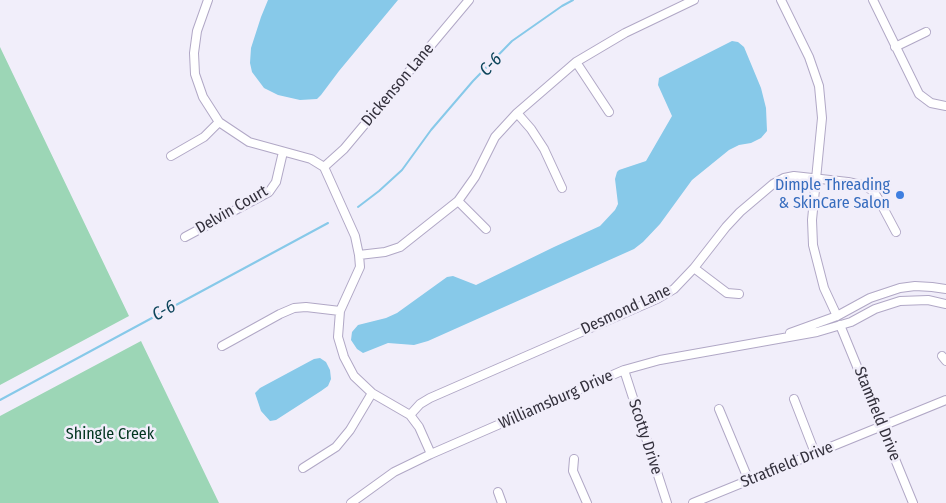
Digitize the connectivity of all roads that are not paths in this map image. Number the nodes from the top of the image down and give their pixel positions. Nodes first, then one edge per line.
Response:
1 (208, 0) edge
2 (469, 0) edge
3 (694, 0) edge
4 (781, 0) edge
5 (873, 0) edge
6 (926, 32) dead end
7 (895, 47) junction
8 (576, 62) junction
9 (946, 106) edge
10 (609, 112) dead end
11 (517, 113) junction
12 (219, 122) junction
13 (283, 152) junction
14 (171, 156) dead end
15 (324, 167) junction
16 (816, 178) junction
17 (562, 188) dead end
18 (458, 201) junction
19 (486, 230) dead end
20 (896, 232) dead end
21 (185, 237) dead end
22 (360, 255) junction
23 (694, 268) junction
24 (946, 290) edge
25 (739, 294) dead end
26 (946, 304) edge
27 (340, 311) junction
28 (837, 316) junction
29 (840, 325) junction
30 (776, 338) junction
31 (222, 346) dead end
32 (624, 370) junction
33 (372, 393) junction
34 (794, 400) dead end
35 (946, 400) edge
36 (719, 409) dead end
37 (410, 415) junction
38 (882, 426) junction
39 (815, 453) junction
40 (431, 454) junction
41 (574, 459) dead end
42 (303, 468) dead end
43 (748, 481) junction
44 (498, 492) dead end
45 (351, 503) edge
46 (502, 503) edge
47 (587, 503) edge
48 (667, 503) edge
49 (693, 503) edge
50 (914, 503) edge

1 - 12 street
2 - 15 street, Dickenson Lane
3 - 8 street
4 - 16 street
5 - 7 street
6 - 7 street
7 - 9 street
8 - 10 street
8 - 11 street
11 - 17 street
11 - 18 street
12 - 13 street
12 - 14 street
13 - 15 street
13 - 21 street, Delvin Court
15 - 22 street
16 - 20 street, Desmond Lane
16 - 23 street, Desmond Lane
16 - 28 street
18 - 19 street
18 - 22 street
22 - 27 street
23 - 25 street
23 - 37 street, Desmond Lane
24 - 28 street, Williamsburg Drive
26 - 29 street, Williamsburg Drive
27 - 31 street
27 - 33 street
28 - 30 street, Williamsburg Drive
29 - 30 street, Williamsburg Drive
29 - 38 street, Stamfield Drive
30 - 32 street, Williamsburg Drive
32 - 40 street, Williamsburg Drive
32 - 48 street, Scotty Drive
33 - 37 street
33 - 42 street
34 - 39 street
35 - 38 street, Stratfield Drive
36 - 43 street
37 - 40 street
38 - 39 street, Stratfield Drive
38 - 50 street, Stamfield Drive
39 - 43 street, Stratfield Drive
40 - 45 street, Williamsburg Drive
41 - 47 street
43 - 49 street, Stratfield Drive
44 - 46 street

